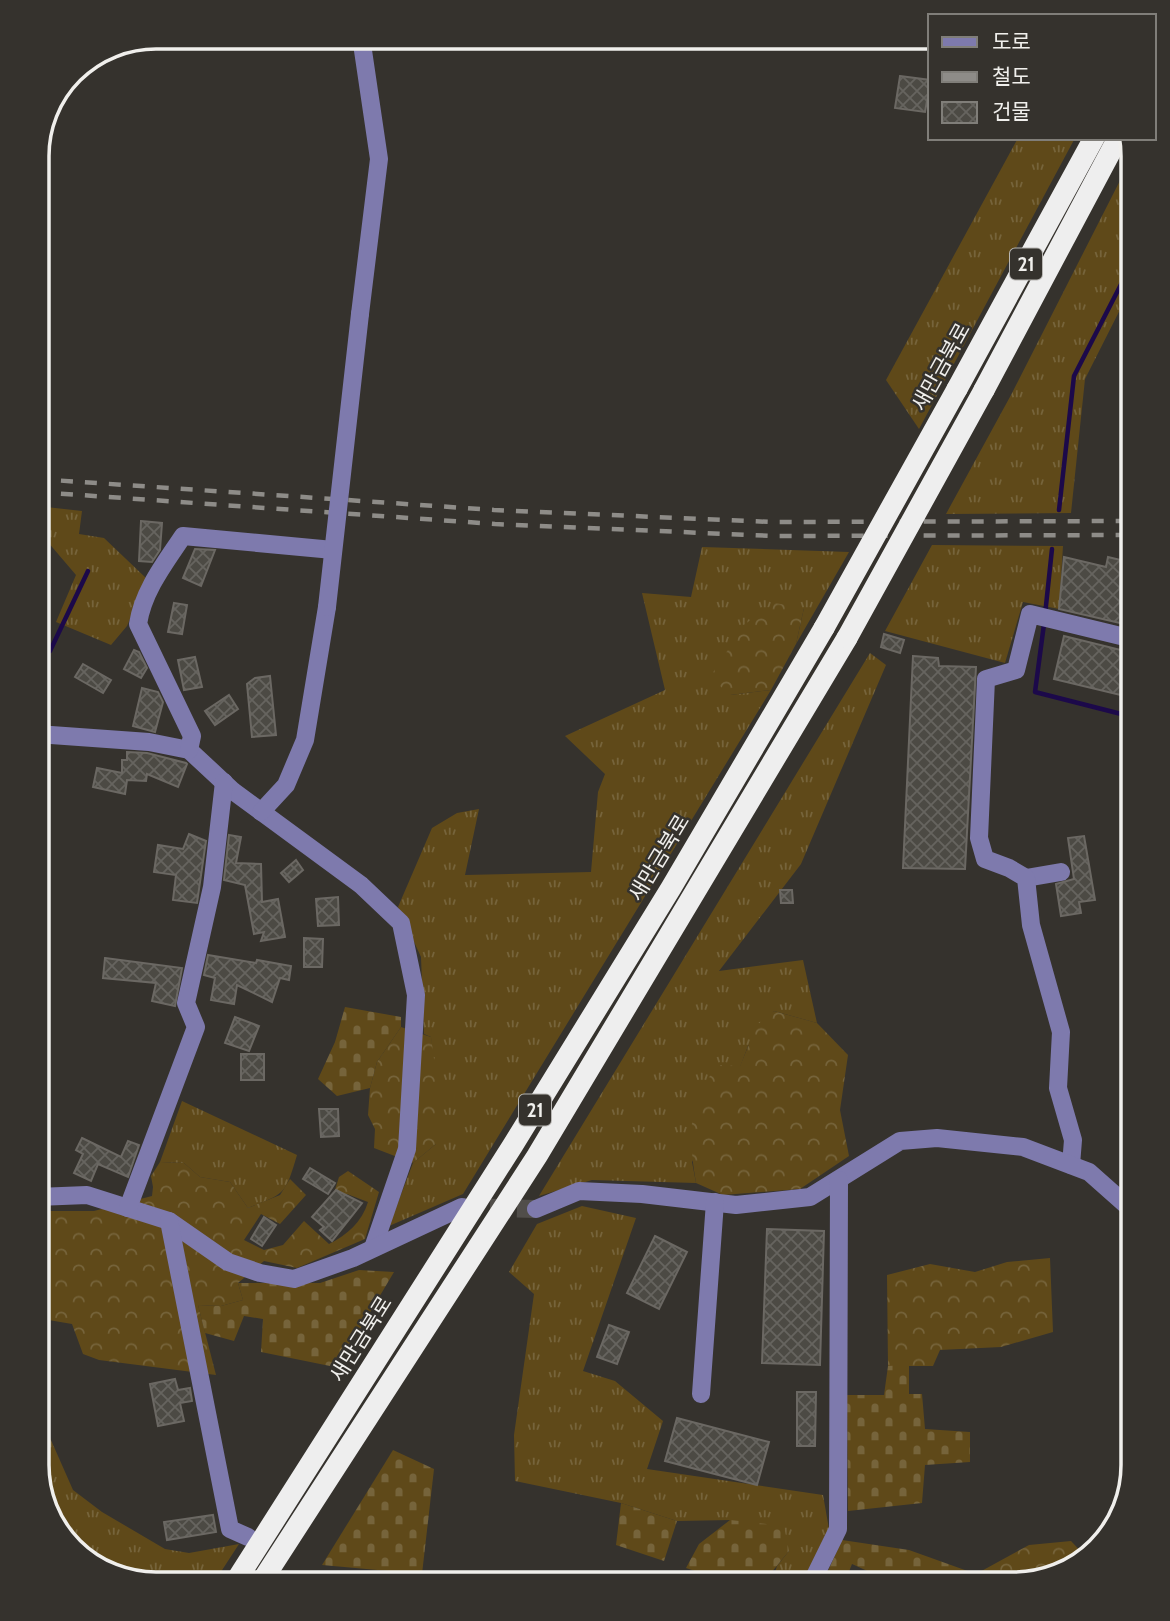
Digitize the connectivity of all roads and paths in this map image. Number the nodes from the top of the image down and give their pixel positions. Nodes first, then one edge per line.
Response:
1 (363, 49) edge
2 (1093, 140) edge
3 (1117, 140) edge
4 (333, 550) junction
5 (1121, 636) edge
6 (49, 735) edge
7 (189, 750) junction
8 (224, 782) junction
9 (261, 812) junction
10 (1061, 872) dead end
11 (1026, 878) junction
12 (1071, 1165) junction
13 (839, 1180) junction
14 (49, 1197) edge
15 (1121, 1200) edge
16 (715, 1202) junction
17 (462, 1207) tunnel mouth
18 (128, 1208) junction
19 (536, 1209) tunnel mouth
20 (169, 1221) junction
21 (373, 1248) junction
22 (701, 1394) dead end
23 (248, 1538) dead end
24 (242, 1572) edge
25 (268, 1572) edge
26 (817, 1572) edge

1 - 4 street, bridge
2 - 24 highway, 새만금북로 / 21, bridge
3 - 25 highway, 21, bridge
4 - 7 street
4 - 9 street, bridge
5 - 11 street
6 - 7 street
7 - 8 street
8 - 9 street
8 - 18 street
9 - 21 street
10 - 11 street
11 - 12 street
12 - 13 street
12 - 15 street
13 - 16 street
13 - 26 street
14 - 18 street
16 - 19 street
16 - 22 street
17 - 21 street
18 - 20 street
20 - 21 street
20 - 23 street

